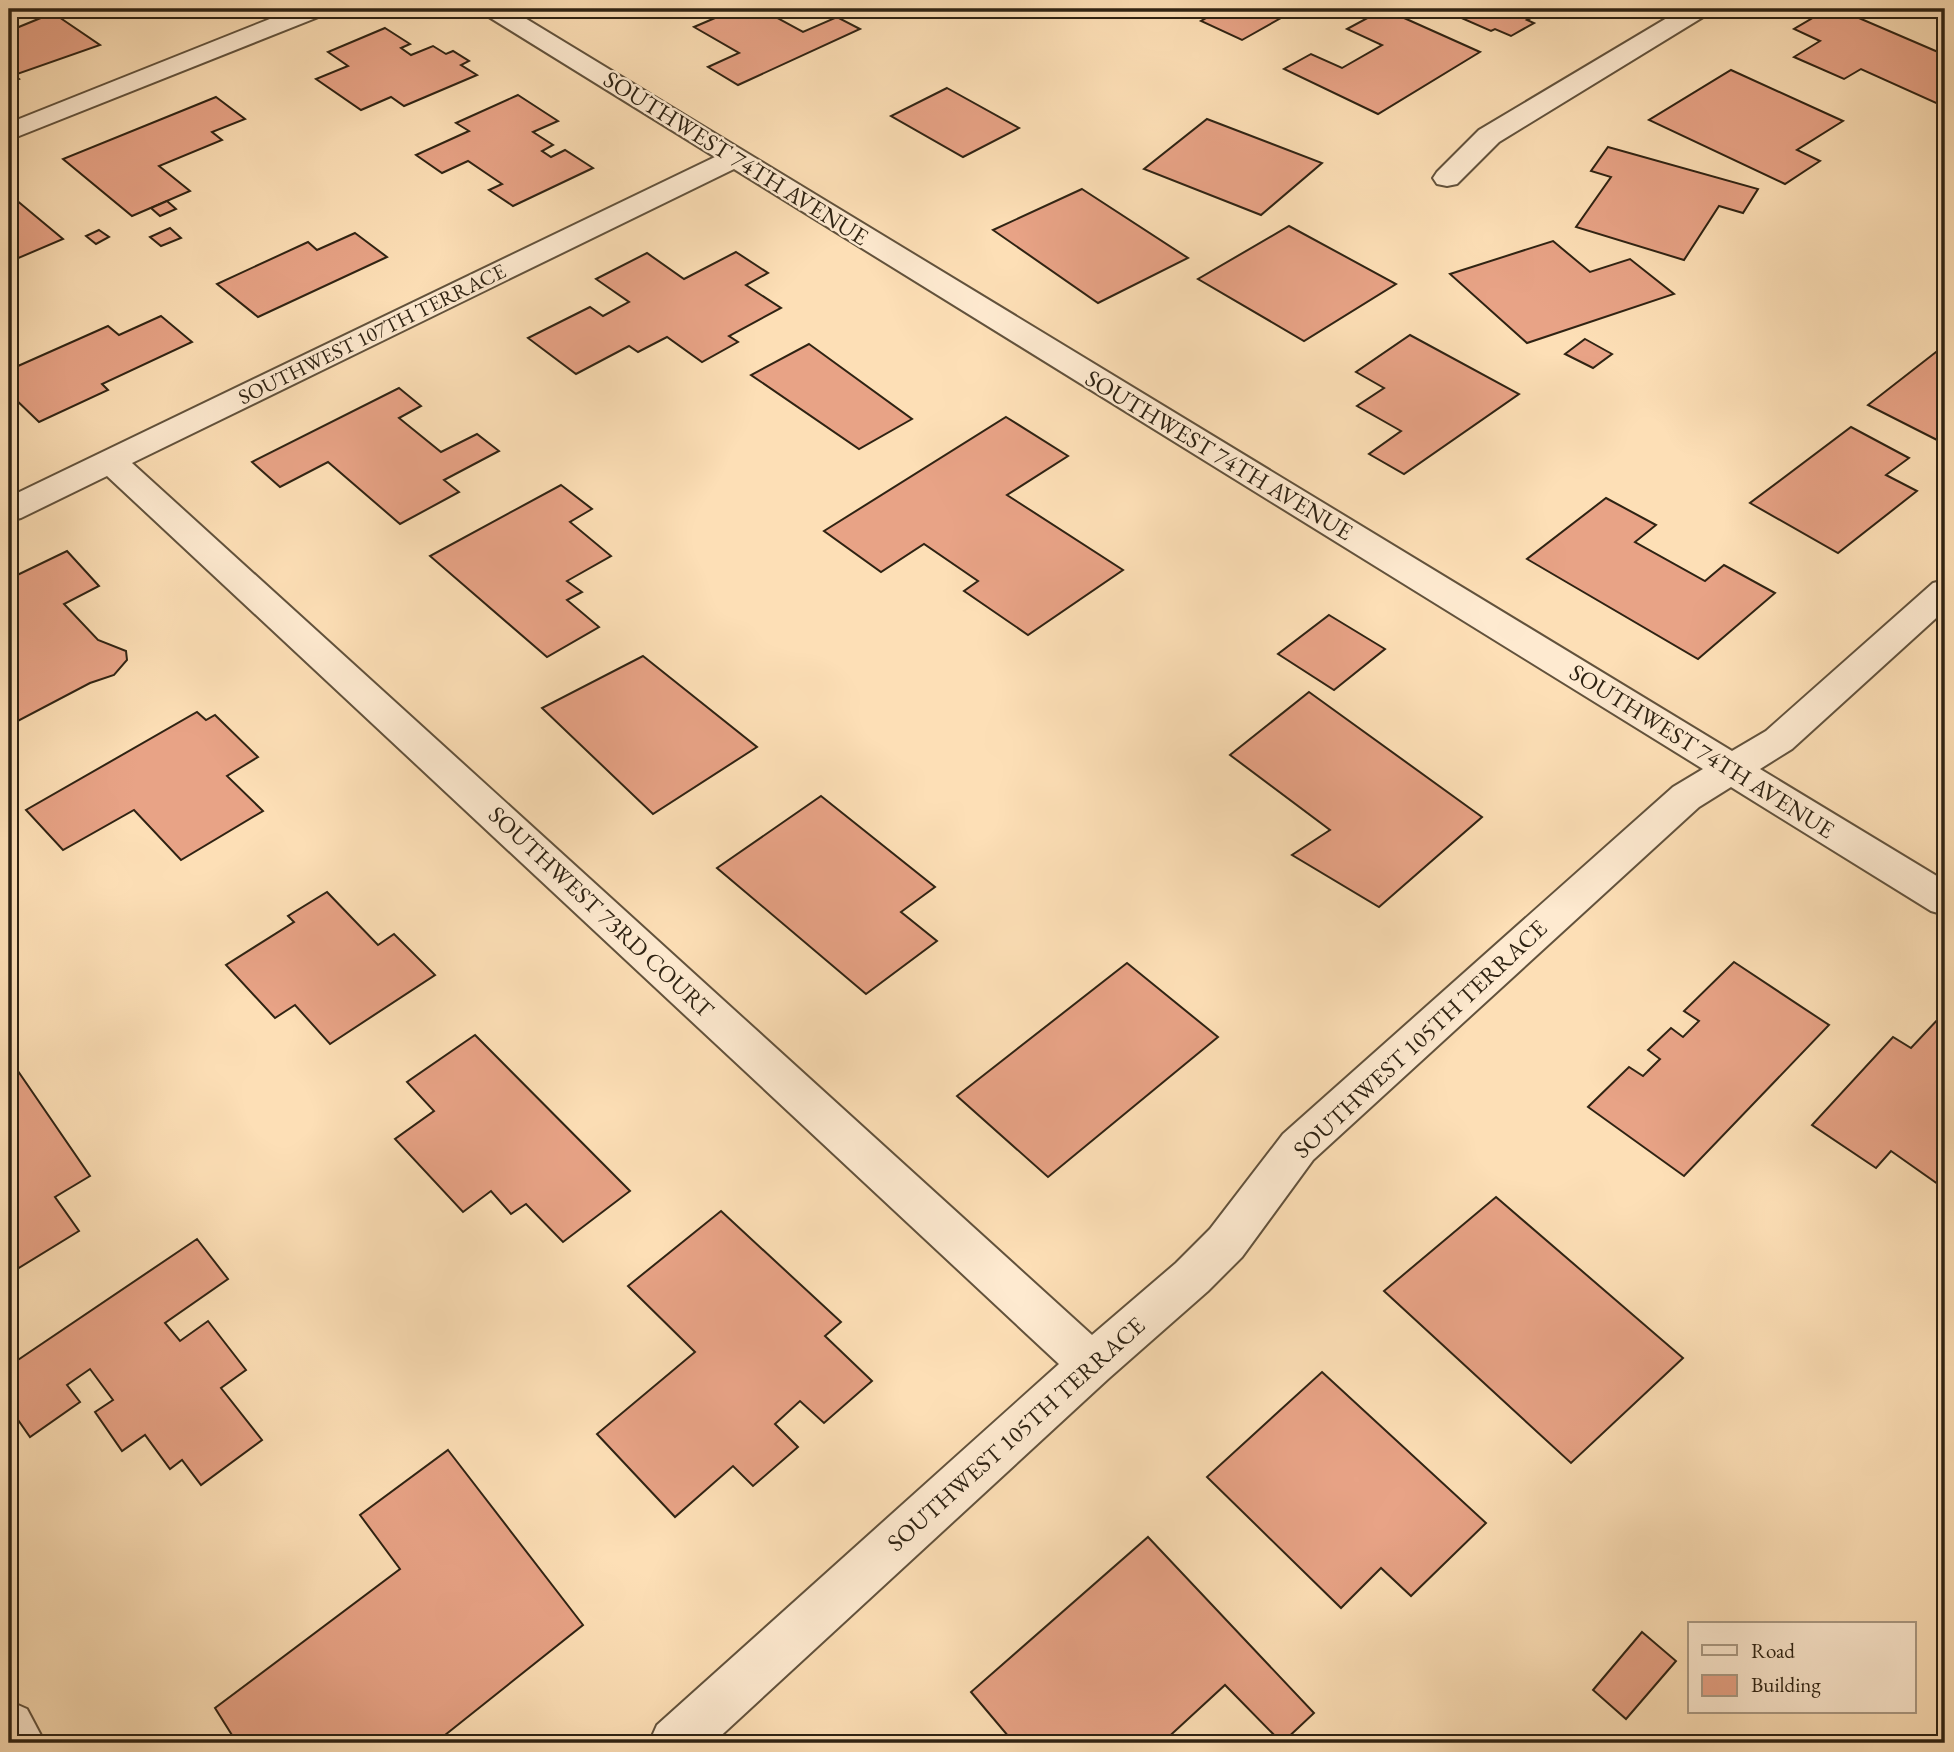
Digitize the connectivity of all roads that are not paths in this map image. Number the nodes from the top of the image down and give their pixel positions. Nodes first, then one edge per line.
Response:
1 (317, 9) edge
2 (493, 9) edge
3 (1699, 9) edge
4 (9, 132) edge
5 (735, 158) junction
6 (1447, 178) dead end
7 (110, 461) junction
8 (9, 510) edge
9 (1945, 591) edge
10 (1732, 769) junction
11 (1945, 900) edge
12 (1092, 1364) junction
13 (9, 1727) edge
14 (19, 1743) edge
15 (675, 1743) edge

1 - 4 street
2 - 5 street, SOUTHWEST 74TH AVENUE
3 - 6 street
5 - 7 street, SOUTHWEST 107TH TERRACE
5 - 10 street, SOUTHWEST 74TH AVENUE
7 - 8 street, SOUTHWEST 107TH TERRACE
7 - 12 street, SOUTHWEST 73RD COURT
9 - 10 street, SOUTHWEST 105TH TERRACE
10 - 11 street, SOUTHWEST 74TH AVENUE
10 - 12 street, SOUTHWEST 105TH TERRACE
12 - 15 street, SOUTHWEST 105TH TERRACE
13 - 14 street

